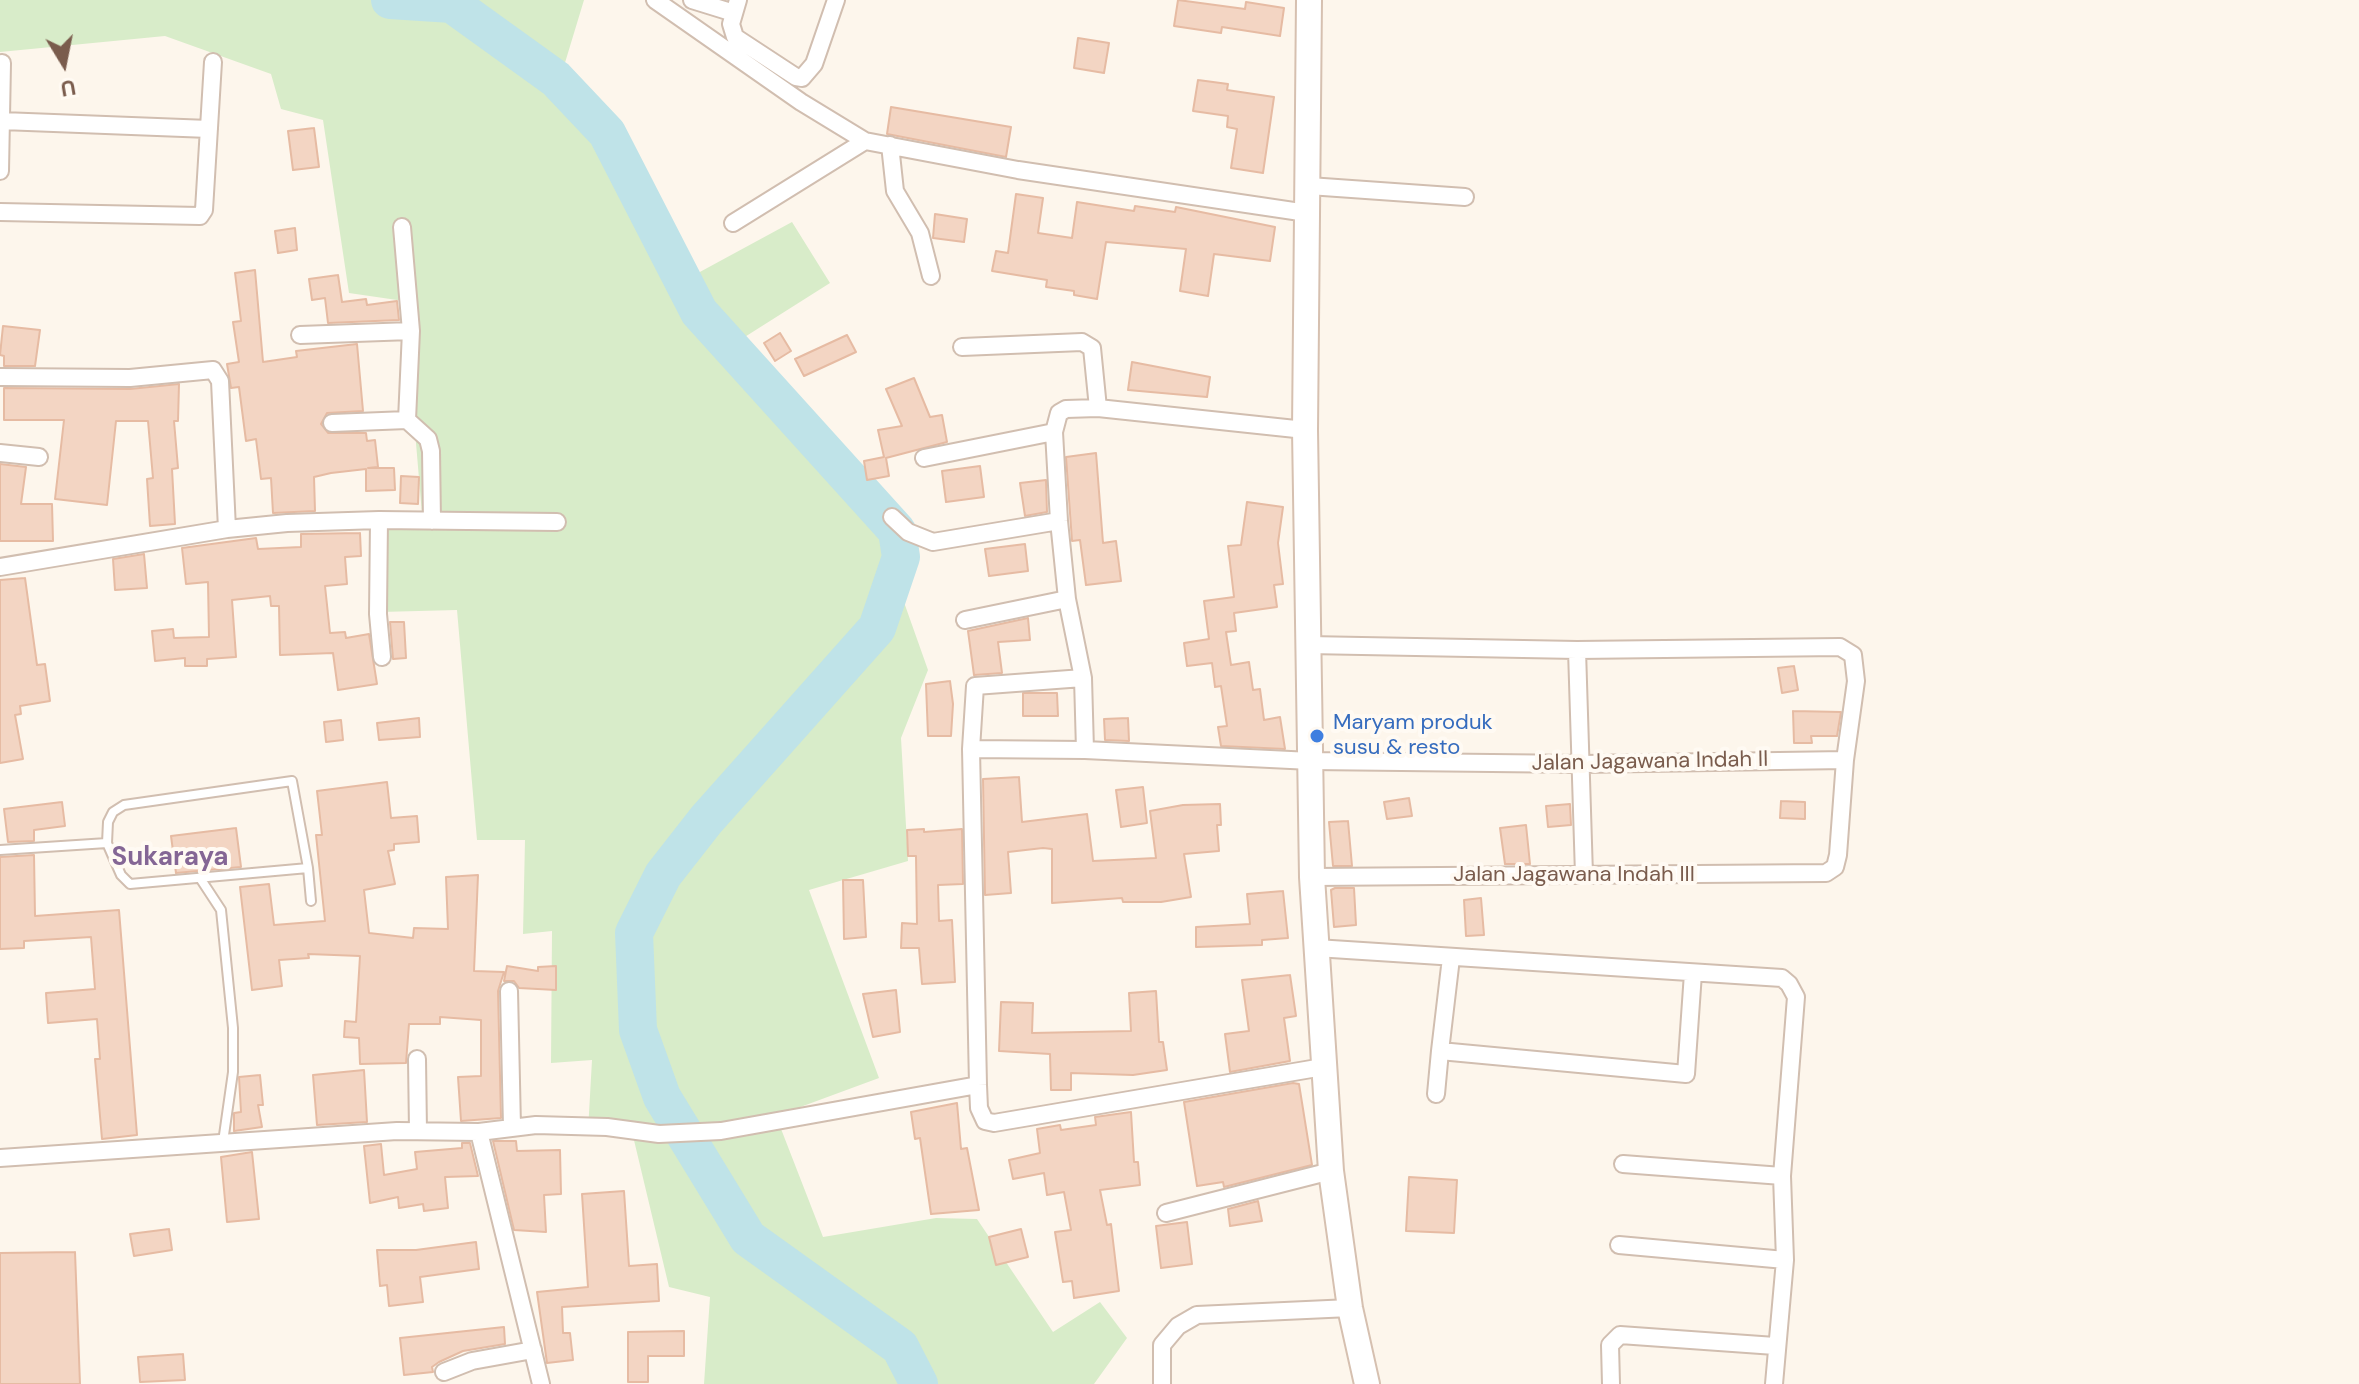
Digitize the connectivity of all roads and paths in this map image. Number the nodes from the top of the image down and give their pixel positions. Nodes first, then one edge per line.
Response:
1 (655, 0) edge
2 (692, 0) edge
3 (836, 0) edge
4 (1309, 0) edge
5 (736, 6) edge
6 (213, 62) dead end
7 (2, 63) dead end
8 (2, 121) edge
9 (209, 129) junction
10 (865, 141) junction
11 (890, 145) junction
12 (0, 171) edge
13 (1309, 186) junction
14 (1465, 197) dead end
15 (0, 212) edge
16 (1307, 213) junction
17 (733, 223) dead end
18 (402, 227) dead end
19 (931, 276) dead end
20 (411, 331) junction
21 (300, 335) dead end
22 (962, 347) dead end
23 (0, 377) edge
24 (1098, 408) junction
25 (407, 420) junction
26 (332, 423) dead end
27 (1305, 430) junction
28 (1054, 432) junction
29 (0, 453) edge
30 (39, 457) dead end
31 (924, 458) dead end
32 (892, 517) dead end
33 (379, 520) junction
34 (432, 521) junction
35 (1059, 521) junction
36 (557, 522) dead end
37 (227, 529) junction
38 (0, 567) edge
39 (1067, 599) junction
40 (965, 620) dead end
41 (1308, 645) junction
42 (1577, 650) junction
43 (382, 657) dead end
44 (1083, 678) junction
45 (971, 749) junction
46 (1085, 750) junction
47 (1845, 760) junction
48 (1311, 761) junction
49 (1582, 764) junction
50 (107, 843) junction
51 (0, 850) edge
52 (308, 868) junction
53 (1584, 875) junction
54 (1312, 877) junction
55 (200, 878) junction
56 (311, 901) dead end
57 (1316, 948) junction
58 (1451, 958) junction
59 (1693, 973) junction
60 (509, 991) dead end
61 (1440, 1051) junction
62 (417, 1059) dead end
63 (1323, 1067) junction
64 (978, 1085) junction
65 (1436, 1094) dead end
66 (512, 1127) junction
67 (418, 1131) junction
68 (479, 1132) junction
69 (223, 1143) junction
70 (0, 1158) edge
71 (1623, 1164) dead end
72 (1331, 1171) junction
73 (1782, 1176) junction
74 (1166, 1213) dead end
75 (1619, 1245) dead end
76 (1785, 1260) junction
77 (1350, 1308) junction
78 (1775, 1346) junction
79 (533, 1350) junction
80 (444, 1372) dead end
81 (541, 1384) edge
82 (1162, 1384) edge
83 (1367, 1384) edge
84 (1611, 1384) edge
85 (1774, 1384) edge

1 - 10 street
2 - 5 street
3 - 5 street
4 - 13 street
6 - 9 street
7 - 8 street
8 - 9 street
8 - 12 street
9 - 15 street
10 - 11 street
10 - 17 street
11 - 16 street
11 - 19 street
13 - 14 street
13 - 16 street
16 - 27 street
18 - 20 street
20 - 21 street
20 - 25 street
22 - 24 street
23 - 37 street
24 - 27 street
24 - 28 street
25 - 26 street
25 - 34 street
27 - 41 street
28 - 31 street
28 - 35 street
29 - 30 street
32 - 35 street
33 - 34 street
33 - 37 street
33 - 43 street
34 - 36 street
35 - 39 street
37 - 38 street
39 - 40 street
39 - 44 street
41 - 42 street
41 - 48 street
42 - 47 street
42 - 49 street
44 - 45 street
44 - 46 street
45 - 46 street, Jalan Jagawana Indah II
45 - 64 street
46 - 48 street, Jalan Jagawana Indah II
47 - 49 street, Jalan Jagawana Indah II
47 - 53 street, Jalan Jagawana Indah III
48 - 49 street, Jalan Jagawana Indah II
48 - 54 street
49 - 53 street
50 - 51 lane
50 - 52 lane
50 - 55 lane
52 - 55 lane
52 - 56 lane
53 - 54 street, Jalan Jagawana Indah III
54 - 57 street
55 - 69 lane
57 - 58 street
57 - 63 street
58 - 59 street
58 - 61 street
59 - 61 street
59 - 73 street
60 - 66 street
61 - 65 street
62 - 67 street
63 - 64 street
63 - 72 street
64 - 66 street
66 - 68 street
67 - 68 street
67 - 69 street
68 - 79 street
69 - 70 street
71 - 73 street
72 - 74 street
72 - 77 street
73 - 76 street
75 - 76 street
76 - 78 street
77 - 82 street
77 - 83 street
78 - 84 street
78 - 85 street
79 - 80 street
79 - 81 street

